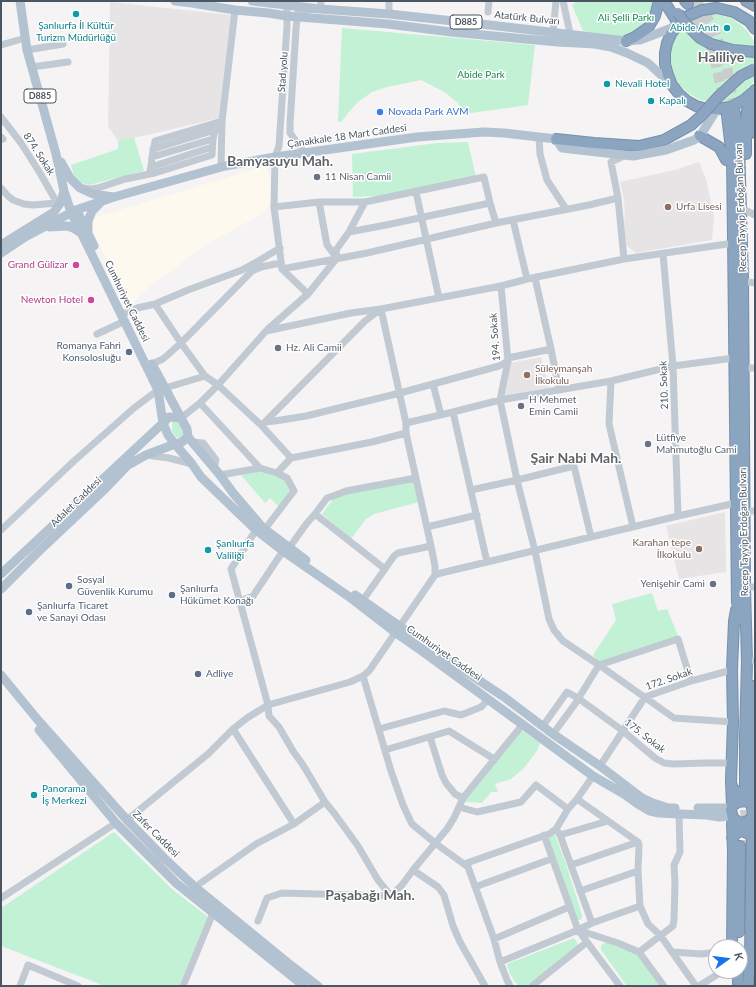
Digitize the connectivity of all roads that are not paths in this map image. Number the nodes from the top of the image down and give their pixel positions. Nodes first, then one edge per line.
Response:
1 (20, 1) edge
2 (175, 1) edge
3 (252, 1) edge
4 (389, 1) edge
5 (489, 1) edge
6 (556, 1) edge
7 (659, 1) edge
8 (664, 1) edge
9 (671, 1) edge
10 (746, 1) edge
11 (566, 3) edge
12 (286, 5) junction
13 (321, 5) edge
14 (714, 5) edge
15 (755, 6) edge
16 (235, 10) junction
17 (488, 12) dead end
18 (389, 14) junction
19 (287, 16) junction
20 (298, 17) junction
21 (677, 26) junction
22 (755, 29) edge
23 (553, 32) junction
24 (570, 34) junction
25 (25, 38) junction
26 (626, 41) junction
27 (63, 44) dead end
28 (1, 45) edge
29 (27, 50) junction
30 (755, 52) edge
31 (68, 62) dead end
32 (32, 67) junction
33 (755, 69) edge
34 (672, 85) junction
35 (755, 90) edge
36 (717, 109) junction
37 (755, 113) edge
38 (731, 114) tunnel mouth
39 (1, 117) edge
40 (222, 121) junction
41 (215, 130) junction
42 (700, 136) junction
43 (538, 137) junction
44 (556, 139) junction
45 (212, 143) junction
46 (746, 143) junction
47 (153, 149) junction
48 (305, 152) junction
49 (56, 154) junction
50 (626, 155) junction
51 (152, 157) junction
52 (275, 157) junction
53 (726, 160) junction
54 (221, 167) junction
55 (150, 171) junction
56 (1, 188) edge
57 (80, 188) junction
58 (64, 191) junction
59 (416, 192) junction
60 (114, 197) junction
61 (618, 198) junction
62 (101, 202) junction
63 (319, 202) junction
64 (365, 202) junction
65 (490, 204) junction
66 (274, 207) junction
67 (566, 209) junction
68 (74, 211) junction
69 (751, 213) edge
70 (421, 218) junction
71 (513, 220) junction
72 (496, 223) junction
73 (349, 232) junction
74 (85, 233) junction
75 (25, 237) junction
76 (426, 240) junction
77 (727, 244) junction
78 (1, 245) edge
79 (280, 248) junction
80 (1, 253) edge
81 (663, 254) junction
82 (337, 258) junction
83 (624, 259) junction
84 (282, 266) junction
85 (535, 278) junction
86 (527, 279) junction
87 (752, 282) edge
88 (501, 286) junction
89 (308, 294) junction
90 (439, 298) junction
91 (155, 304) junction
92 (381, 308) junction
93 (125, 317) junction
94 (266, 331) junction
95 (97, 334) dead end
96 (181, 343) junction
97 (551, 349) junction
98 (737, 351) junction
99 (508, 359) junction
100 (152, 364) junction
101 (673, 366) junction
102 (743, 368) junction
103 (755, 368) edge
104 (205, 376) junction
105 (611, 382) junction
106 (433, 384) junction
107 (218, 385) junction
108 (161, 389) junction
109 (559, 390) junction
110 (400, 393) junction
111 (500, 400) junction
112 (200, 403) junction
113 (453, 412) junction
114 (441, 415) junction
115 (181, 418) junction
116 (162, 423) junction
117 (406, 423) junction
118 (263, 424) junction
119 (406, 434) junction
120 (191, 440) junction
121 (175, 444) junction
122 (146, 455) junction
123 (291, 458) junction
124 (192, 464) junction
125 (260, 468) junction
126 (217, 472) junction
127 (277, 473) junction
128 (416, 478) junction
129 (517, 480) junction
130 (471, 490) junction
131 (736, 503) junction
132 (744, 511) junction
133 (755, 511) edge
134 (315, 514) junction
135 (477, 515) junction
136 (678, 516) junction
137 (427, 527) junction
138 (633, 527) junction
139 (260, 529) junction
140 (1, 530) edge
141 (591, 537) junction
142 (431, 546) junction
143 (286, 550) junction
144 (535, 551) junction
145 (487, 562) junction
146 (385, 569) junction
147 (1, 574) edge
148 (435, 575) junction
149 (750, 587) edge
150 (1, 589) edge
151 (363, 600) junction
152 (240, 601) junction
153 (737, 602) junction
154 (398, 630) junction
155 (754, 661) edge
156 (599, 664) junction
157 (732, 670) junction
158 (1, 675) edge
159 (363, 676) junction
160 (691, 681) junction
161 (1, 684) edge
162 (578, 698) junction
163 (645, 698) junction
164 (489, 699) junction
165 (268, 705) junction
166 (733, 722) junction
167 (523, 724) junction
168 (543, 726) junction
169 (233, 729) junction
170 (379, 729) junction
171 (623, 731) junction
172 (553, 734) junction
173 (430, 737) junction
174 (754, 738) edge
175 (385, 750) junction
176 (494, 759) junction
177 (731, 763) junction
178 (600, 766) junction
179 (593, 776) junction
180 (742, 784) junction
181 (462, 798) junction
182 (577, 799) junction
183 (325, 802) junction
184 (460, 807) junction
185 (568, 809) junction
186 (732, 812) junction
187 (753, 812) edge
188 (679, 814) junction
189 (127, 820) junction
190 (608, 821) junction
191 (116, 823) junction
192 (294, 824) junction
193 (556, 829) junction
194 (544, 835) junction
195 (560, 835) junction
196 (732, 838) junction
197 (638, 842) junction
198 (435, 843) junction
199 (746, 843) junction
200 (552, 859) junction
201 (464, 864) junction
202 (571, 865) junction
203 (413, 870) junction
204 (638, 871) junction
205 (195, 887) junction
206 (475, 887) junction
207 (580, 891) junction
208 (753, 891) edge
209 (391, 896) junction
210 (1, 898) edge
211 (640, 906) junction
212 (569, 907) junction
213 (213, 913) junction
214 (258, 921) dead end
215 (592, 923) junction
216 (753, 925) edge
217 (578, 930) junction
218 (660, 935) junction
219 (494, 939) junction
220 (732, 939) edge
221 (739, 939) edge
222 (587, 942) junction
223 (639, 952) junction
224 (672, 952) junction
225 (708, 953) edge
226 (500, 962) junction
227 (710, 979) edge
228 (20, 986) edge
229 (78, 986) edge
230 (183, 986) edge
231 (304, 986) edge
232 (318, 986) edge
233 (485, 986) edge
234 (510, 986) edge
235 (532, 986) edge
236 (620, 986) edge
237 (664, 986) edge
238 (696, 986) edge
239 (699, 986) edge
240 (745, 986) edge
241 (748, 986) edge

1 - 25 main road, D885
2 - 16 main road
3 - 12 main road, Atatürk Bulvarı / D885
4 - 18 street
5 - 17 street
6 - 23 street
7 - 26 highway
8 - 21 highway
9 - 30 highway, bridge
10 - 15 highway
11 - 24 street
12 - 13 main road, Atatürk Bulvarı / D885
12 - 19 street
13 - 18 main road, Atatürk Bulvarı / D885
13 - 20 street
14 - 21 highway, D885
14 - 22 highway, D885
16 - 19 main road
16 - 40 street
18 - 23 main road, Atatürk Bulvarı / D885
19 - 20 main road
19 - 52 street
20 - 34 main road
20 - 48 street, Stad yolu
21 - 26 main road, Atatürk Bulvarı / D885
21 - 34 highway, D885
23 - 24 main road, Atatürk Bulvarı / D885
24 - 26 main road, Atatürk Bulvarı / D885
25 - 28 street
25 - 29 main road, D885
27 - 29 street
29 - 32 main road, D885
31 - 32 street
32 - 49 main road, D885
33 - 44 highway, bridge
34 - 36 highway, D885
35 - 36 highway, D885
35 - 46 highway
36 - 42 main road
36 - 53 highway
37 - 46 highway
38 - 98 highway, Recep Tayyip Erdoğan Bulvarı
39 - 56 street, 874. Sokak
40 - 41 street
40 - 47 street
40 - 54 street
41 - 45 street
41 - 47 street
42 - 50 main road
42 - 53 highway
43 - 44 main road, Çanakkale 18 Mart Caddesi
43 - 48 main road, Çanakkale 18 Mart Caddesi
43 - 67 street
44 - 50 main road
45 - 51 street
45 - 55 street
46 - 69 highway
47 - 51 street
48 - 52 main road, Çanakkale 18 Mart Caddesi
49 - 57 main road
49 - 58 main road, D885
50 - 61 street
51 - 55 street
52 - 54 main road, Çanakkale 18 Mart Caddesi
52 - 66 street
53 - 77 highway
54 - 60 main road, Çanakkale 18 Mart Caddesi
55 - 57 street
57 - 60 main road
58 - 68 main road, Cumhuriyet Caddesi
58 - 78 main road
59 - 64 street
59 - 65 street
59 - 70 street
60 - 62 main road, Çanakkale 18 Mart Caddesi
61 - 67 street
61 - 83 street
62 - 68 main road, Çanakkale 18 Mart Caddesi
62 - 74 main road
63 - 64 street
63 - 66 street
63 - 82 street
64 - 73 street
65 - 70 street
65 - 72 street
66 - 79 street
67 - 71 street
68 - 74 main road, Cumhuriyet Caddesi
68 - 75 main road, Çanakkale 18 Mart Caddesi
69 - 87 highway
70 - 73 street
70 - 76 street
71 - 72 street
71 - 86 street
72 - 76 street
73 - 82 street
74 - 75 main road
74 - 93 main road, Cumhuriyet Caddesi
75 - 80 main road
76 - 82 street
76 - 90 street
77 - 81 street
77 - 98 highway
79 - 84 street
79 - 91 street
81 - 83 street
81 - 101 street, 210. Sokak
82 - 84 street
82 - 89 street
83 - 85 street
84 - 89 street
84 - 96 street
85 - 86 street
85 - 97 street
86 - 88 street
87 - 98 highway
88 - 90 street
88 - 99 street, 194. Sokak
89 - 94 street
90 - 92 street
91 - 93 street
91 - 96 street
92 - 94 street
92 - 110 street
92 - 118 street
93 - 95 street
93 - 100 main road, Cumhuriyet Caddesi
93 - 108 main road, Cumhuriyet Caddesi
94 - 107 street
96 - 100 street
96 - 104 street
97 - 99 street
97 - 109 street
98 - 101 street
98 - 102 highway, Recep Tayyip Erdoğan Bulvarı
98 - 131 highway, Recep Tayyip Erdoğan Bulvarı
99 - 106 street
99 - 111 street, 194. Sokak
100 - 108 main road, Cumhuriyet Caddesi
101 - 105 street
101 - 136 street, 210. Sokak
102 - 103 street
102 - 132 highway, Recep Tayyip Erdoğan Bulvarı
104 - 107 street
104 - 108 street
105 - 109 street
105 - 138 street
106 - 110 street
106 - 114 street
107 - 112 street
107 - 118 street
108 - 115 main road, Cumhuriyet Caddesi
108 - 116 main road, Cumhuriyet Caddesi
108 - 140 street
109 - 111 street
110 - 117 street
110 - 118 street
111 - 113 street
111 - 129 street, 194. Sokak
112 - 115 street
112 - 125 street
113 - 114 street
113 - 130 street
114 - 117 street
115 - 116 main road
115 - 120 main road, Cumhuriyet Caddesi
116 - 121 main road, Cumhuriyet Caddesi
116 - 147 main road, Adalet Caddesi
117 - 119 street
118 - 123 street
119 - 123 street
119 - 128 street
120 - 121 main road, Adalet Caddesi
120 - 126 main road, Cumhuriyet Caddesi
121 - 122 main road, Adalet Caddesi
121 - 124 main road, Cumhuriyet Caddesi
122 - 124 street
122 - 150 main road, Adalet Caddesi
123 - 127 street
124 - 139 main road, Cumhuriyet Caddesi
125 - 126 street
125 - 127 street
126 - 139 main road, Cumhuriyet Caddesi
127 - 139 street
128 - 134 street
128 - 137 street
129 - 130 street
129 - 141 street
129 - 144 street, 194. Sokak
130 - 135 street
131 - 136 street
131 - 153 highway, Recep Tayyip Erdoğan Bulvarı
132 - 133 street
132 - 149 highway, Recep Tayyip Erdoğan Bulvarı
134 - 143 street
134 - 146 street
135 - 137 street
135 - 145 street
136 - 138 street
137 - 142 street
138 - 141 street
139 - 143 main road, Cumhuriyet Caddesi
139 - 152 street
141 - 144 street
142 - 146 street
142 - 148 street
143 - 151 main road, Cumhuriyet Caddesi
143 - 152 street
143 - 154 main road, Cumhuriyet Caddesi
144 - 145 street
144 - 156 street, 194. Sokak
145 - 148 street
146 - 151 street
148 - 154 street
149 - 155 highway
149 - 180 highway, Recep Tayyip Erdoğan Bulvarı
151 - 154 main road, Cumhuriyet Caddesi
152 - 165 street
153 - 157 highway
153 - 180 highway, Recep Tayyip Erdoğan Bulvarı
154 - 159 street
154 - 164 main road, Cumhuriyet Caddesi
154 - 168 main road, Cumhuriyet Caddesi
155 - 174 highway
156 - 160 street
156 - 162 street
156 - 163 street, 194. Sokak
157 - 160 street, 172. Sokak
157 - 166 highway
158 - 189 main road, Zafer Caddesi
159 - 165 street
159 - 170 street
160 - 163 street, 172. Sokak
161 - 191 main road, Zafer Caddesi
162 - 168 street
162 - 171 street, 175. Sokak
162 - 172 street
163 - 166 street, 194. Sokak
163 - 171 street, 172. Sokak
164 - 167 main road, Cumhuriyet Caddesi
164 - 170 street
165 - 169 street
165 - 183 street
166 - 177 highway
167 - 176 street
167 - 179 main road, Cumhuriyet Caddesi
168 - 172 main road, Cumhuriyet Caddesi
169 - 189 street
169 - 192 street
170 - 175 street
171 - 177 street, 175. Sokak
171 - 178 street, 172. Sokak
172 - 178 main road, Cumhuriyet Caddesi
173 - 175 street
173 - 176 street
173 - 181 street
174 - 180 highway
175 - 198 street
176 - 181 street
177 - 180 highway
178 - 186 main road, Cumhuriyet Caddesi
179 - 182 street
179 - 188 main road, Cumhuriyet Caddesi
180 - 186 highway
180 - 187 highway
181 - 184 street
182 - 185 street
182 - 190 street
183 - 192 street
183 - 209 street
184 - 185 street
184 - 198 street
185 - 193 street
186 - 187 highway
186 - 187 highway
186 - 188 main road, Cumhuriyet Caddesi
186 - 196 highway
187 - 199 highway
188 - 218 street
189 - 205 main road, Zafer Caddesi
190 - 195 street
190 - 197 street
191 - 210 street
191 - 213 main road, Zafer Caddesi
192 - 205 street
193 - 194 street
193 - 195 street
194 - 200 street
194 - 201 street
195 - 202 street
196 - 199 highway
196 - 220 highway
197 - 202 street
197 - 204 street
198 - 201 street
198 - 203 street
199 - 208 highway
199 - 221 highway
199 - 240 highway
200 - 206 street
200 - 212 street
201 - 206 street
202 - 207 street
203 - 209 street
203 - 233 street
204 - 207 street
204 - 211 street
205 - 232 main road, Zafer Caddesi
206 - 219 street
207 - 215 street
208 - 216 highway
209 - 214 street
211 - 215 street
211 - 218 street
212 - 217 street
212 - 219 street
213 - 230 street
213 - 231 main road, Zafer Caddesi
215 - 217 street
216 - 241 highway
217 - 222 street
217 - 223 street
217 - 226 street
218 - 223 street
218 - 224 street
219 - 226 street
222 - 235 street
222 - 236 street
223 - 237 street
224 - 225 street
224 - 238 street
226 - 234 street
227 - 239 street
228 - 229 street

